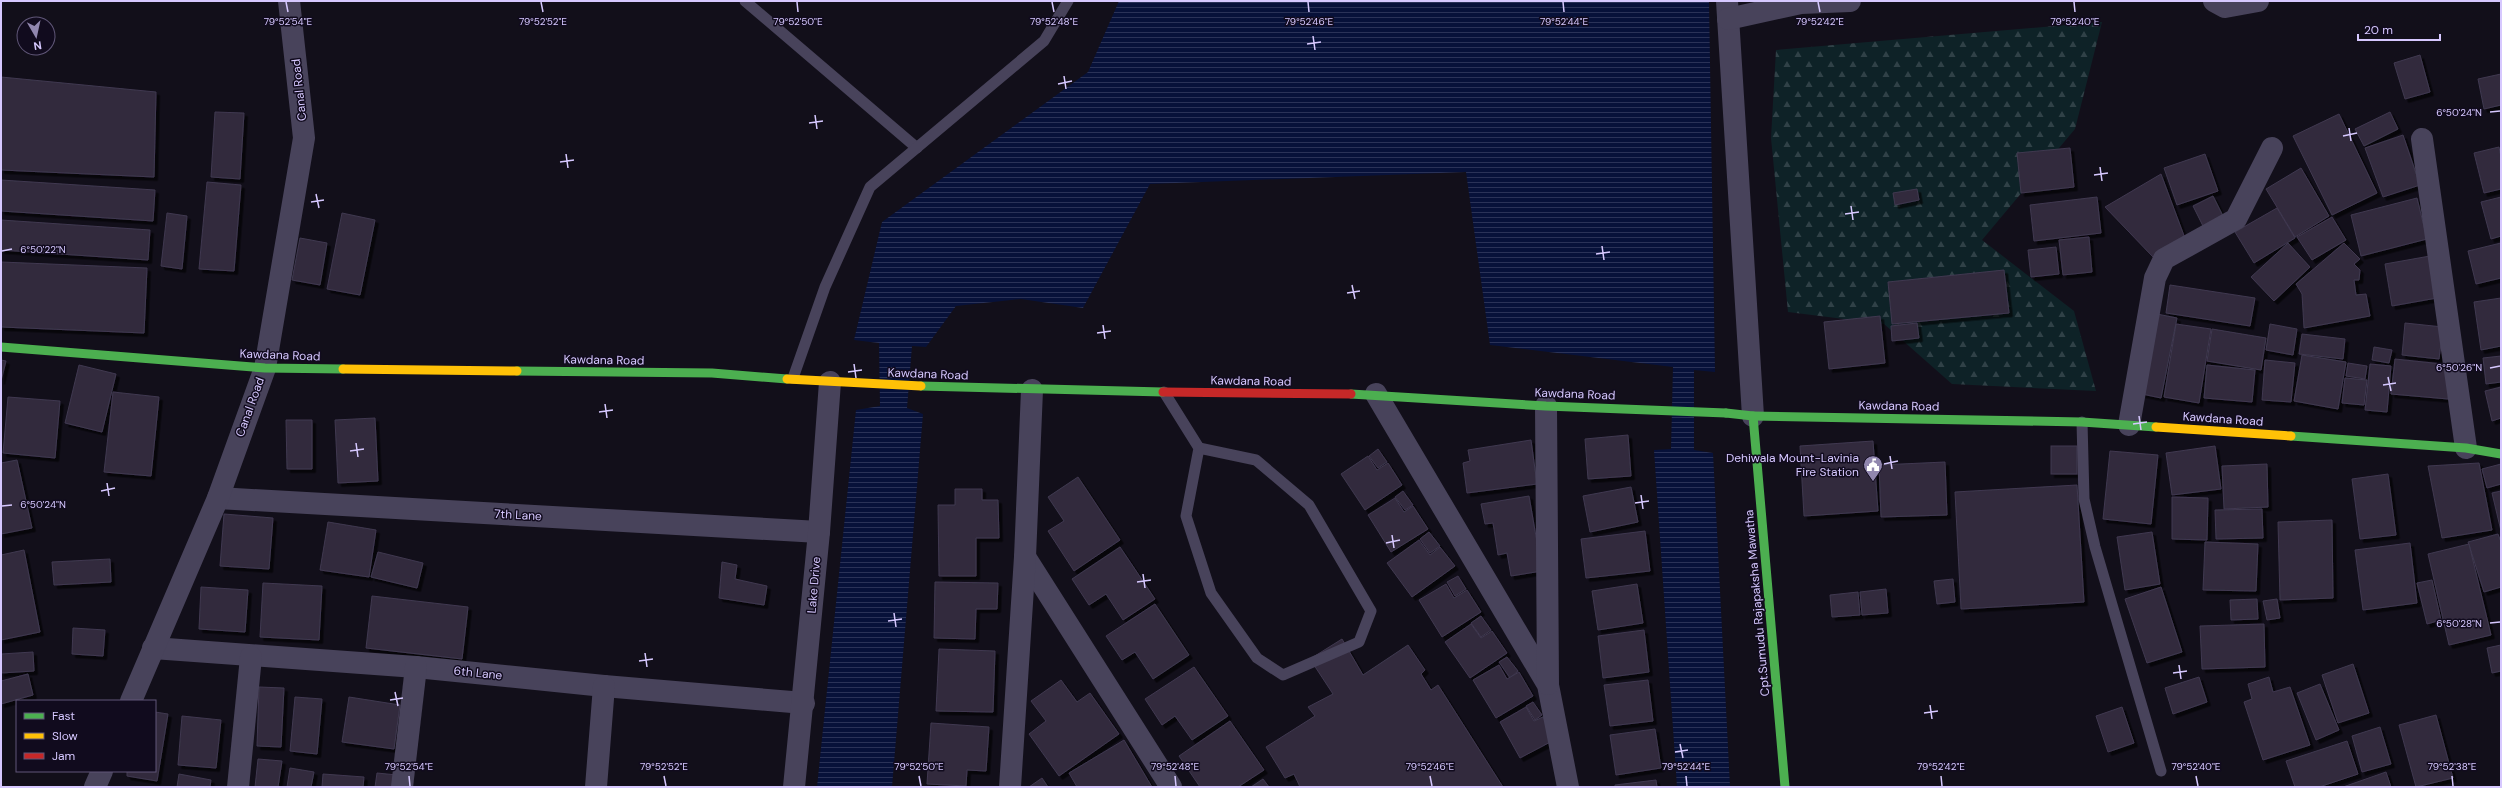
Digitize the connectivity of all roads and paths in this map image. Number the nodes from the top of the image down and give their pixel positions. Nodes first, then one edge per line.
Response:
1 (289, 1) edge
2 (746, 1) edge
3 (1068, 1) edge
4 (1850, 1) edge
5 (2214, 1) edge
6 (2258, 1) edge
7 (1728, 10) edge
8 (2422, 139) dead end
9 (917, 148) junction
10 (2272, 148) dead end
11 (1, 347) edge
12 (265, 368) junction
13 (793, 378) junction
14 (830, 382) junction
15 (1032, 390) junction
16 (1164, 392) junction
17 (1376, 394) junction
18 (1546, 406) junction
19 (1753, 416) junction
20 (2082, 422) junction
21 (2129, 425) junction
22 (1199, 448) junction
23 (2466, 448) junction
24 (2501, 454) edge
25 (218, 498) junction
26 (819, 532) junction
27 (1025, 557) junction
28 (152, 648) junction
29 (251, 657) junction
30 (416, 667) junction
31 (1548, 685) junction
32 (604, 686) junction
33 (131, 700) edge
34 (804, 703) junction
35 (2161, 770) dead end
36 (102, 772) edge
37 (95, 787) edge
38 (238, 787) edge
39 (402, 787) edge
40 (596, 787) edge
41 (794, 787) edge
42 (1010, 787) edge
43 (1171, 787) edge
44 (1568, 787) edge
45 (1785, 787) edge

1 - 12 street, Canal Road
2 - 9 lane
3 - 9 lane
4 - 7 street
5 - 6 street
7 - 19 street
8 - 23 street
9 - 13 lane
10 - 21 street
11 - 12 main road, Kawdana Road
12 - 13 main road, Kawdana Road
12 - 25 street, Canal Road
13 - 14 main road, Kawdana Road
14 - 15 main road, Kawdana Road
14 - 26 street, Lake Drive
15 - 16 main road, Kawdana Road
15 - 27 street
16 - 17 main road, Kawdana Road
16 - 22 lane
17 - 18 main road, Kawdana Road
17 - 31 street
18 - 19 main road, Kawdana Road
18 - 31 street
19 - 20 main road, Kawdana Road
19 - 45 main road, Cpt.Sumudu Rajapaksha Mawatha
20 - 21 main road, Kawdana Road
20 - 35 lane
21 - 23 main road, Kawdana Road
22 - 22 lane
23 - 24 main road, Kawdana Road
25 - 26 street, 7th Lane
25 - 28 street, Canal Road
26 - 34 street, Lake Drive
27 - 42 street
27 - 43 street
28 - 29 street, 6th Lane
28 - 33 street, Canal Road
29 - 30 street, 6th Lane
29 - 38 street
30 - 32 street, 6th Lane
30 - 39 street
31 - 44 street
32 - 34 street, 6th Lane
32 - 40 street
34 - 41 street, Lake Drive
36 - 37 street

